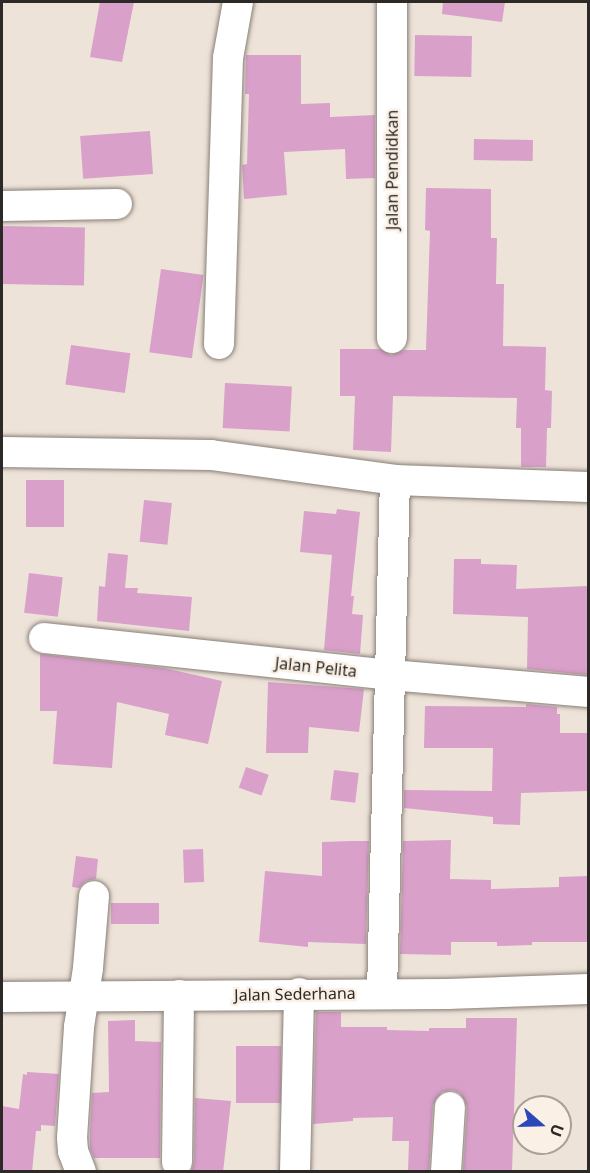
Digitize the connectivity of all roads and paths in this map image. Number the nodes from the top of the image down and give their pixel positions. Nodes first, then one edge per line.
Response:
1 (238, 2) edge
2 (392, 2) edge
3 (117, 204) dead end
4 (2, 206) edge
5 (392, 338) dead end
6 (219, 344) dead end
7 (2, 452) edge
8 (395, 480) junction
9 (588, 487) edge
10 (44, 638) dead end
11 (390, 675) junction
12 (588, 692) edge
13 (94, 896) dead end
14 (588, 988) edge
15 (382, 992) junction
16 (299, 993) junction
17 (179, 995) junction
18 (84, 996) junction
19 (2, 997) edge
20 (450, 1107) dead end
21 (177, 1162) dead end
22 (81, 1172) edge
23 (295, 1172) edge
24 (446, 1172) edge

1 - 6 street
2 - 5 street, Jalan Pendidkan
3 - 4 street
7 - 8 street
8 - 9 street
8 - 11 street
10 - 11 street, Jalan Pelita
11 - 12 street, Jalan Pelita
11 - 15 street
13 - 18 street
14 - 15 street, Jalan Sederhana
15 - 16 street, Jalan Sederhana
16 - 17 street, Jalan Sederhana
16 - 23 street
17 - 18 street, Jalan Sederhana
17 - 21 street
18 - 19 street, Jalan Sederhana
18 - 22 street
20 - 24 street

